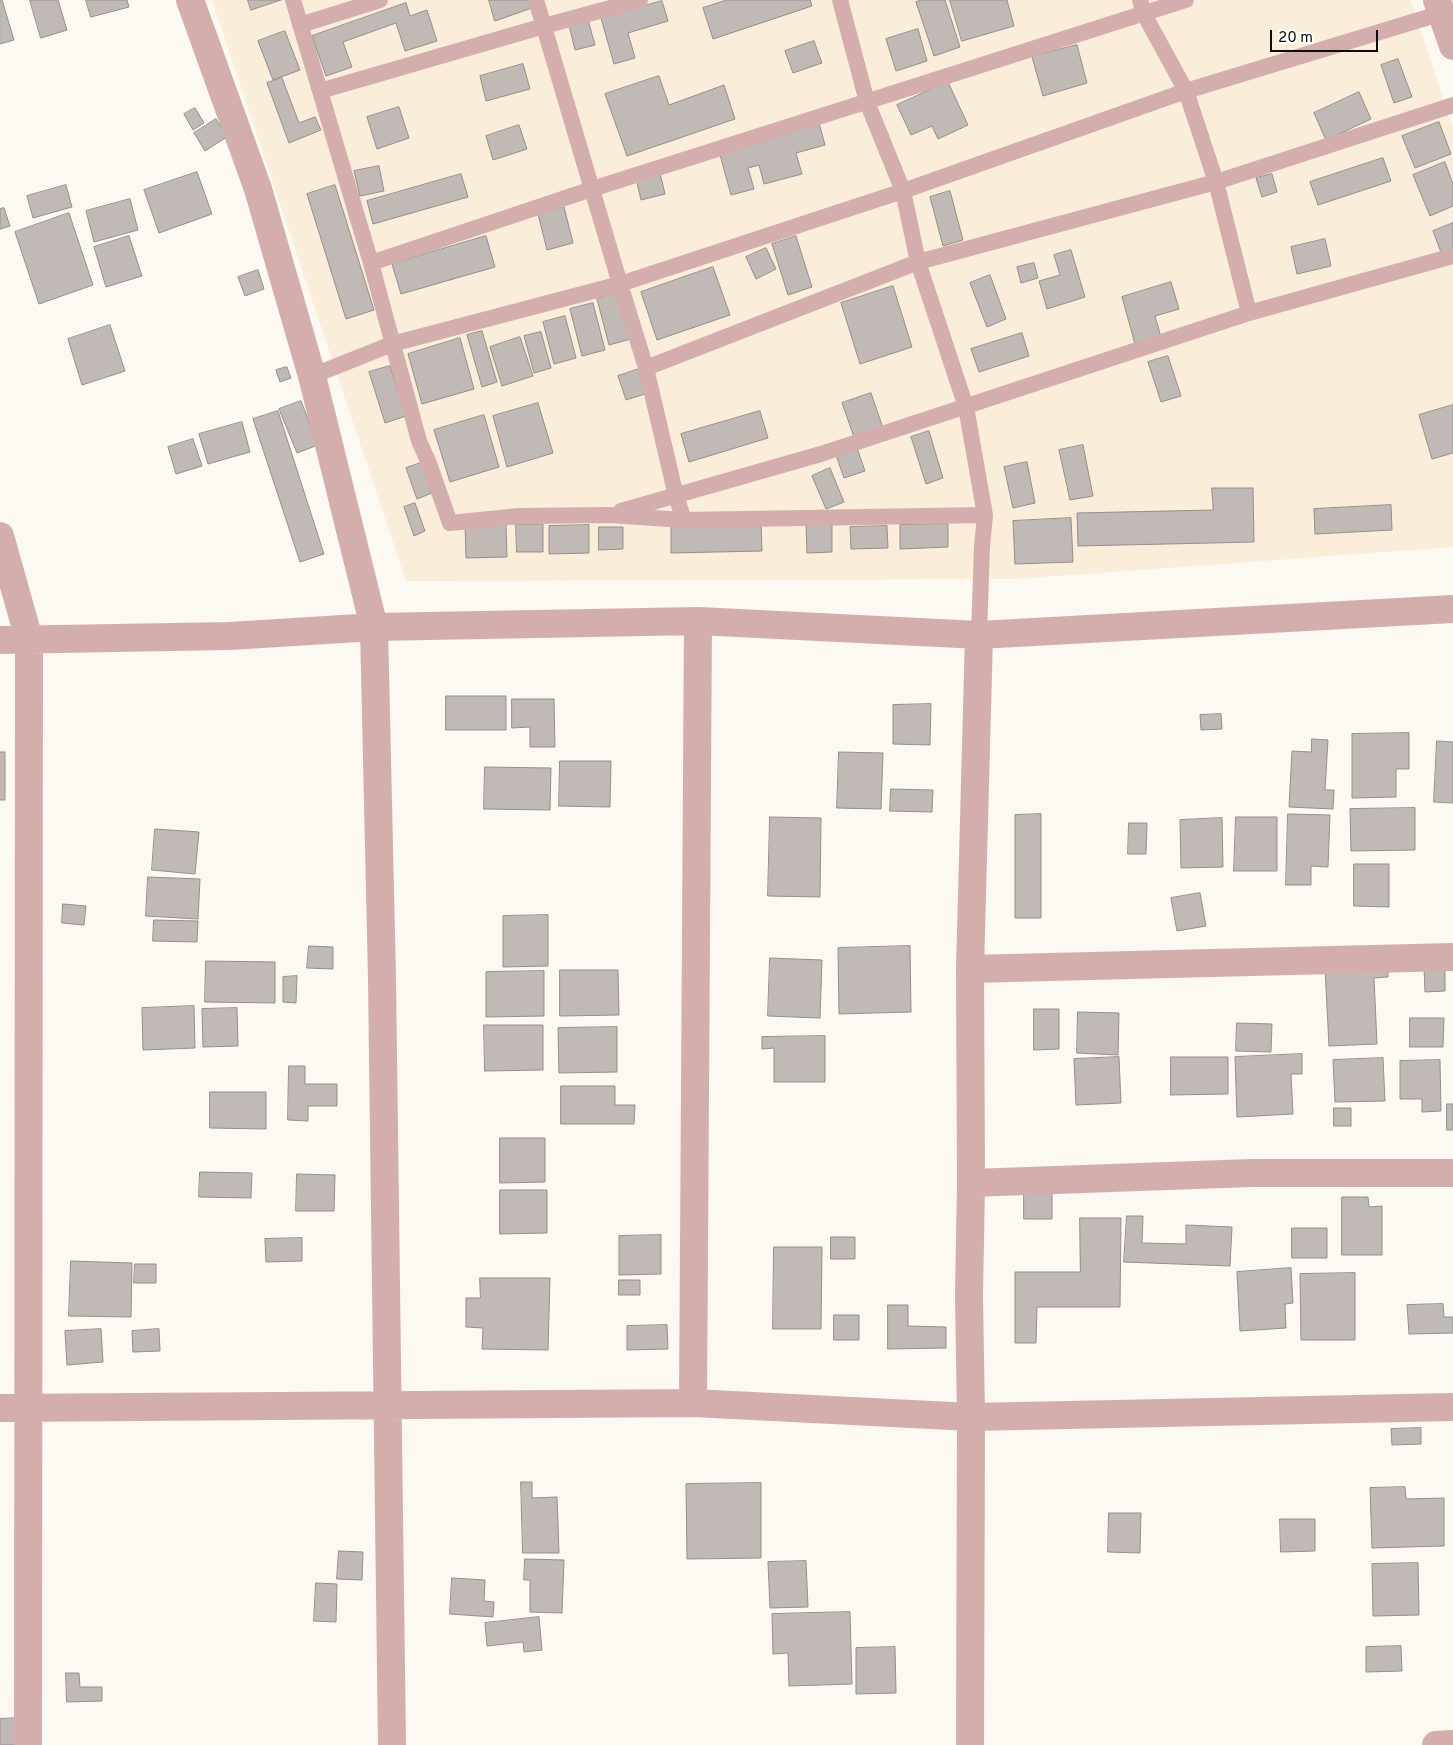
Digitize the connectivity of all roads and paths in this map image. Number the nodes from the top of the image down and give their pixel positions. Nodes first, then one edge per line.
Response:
1 (190, 0) edge
2 (293, 0) edge
3 (380, 0) edge
4 (536, 0) edge
5 (640, 0) edge
6 (840, 0) edge
7 (1186, 0) edge
8 (1142, 7) edge
9 (1439, 7) edge
10 (300, 25) junction
11 (544, 26) junction
12 (1453, 46) edge
13 (1186, 91) junction
14 (320, 92) junction
15 (868, 102) junction
16 (1453, 105) edge
17 (1216, 182) junction
18 (592, 189) junction
19 (903, 192) junction
20 (1453, 256) edge
21 (918, 262) junction
22 (372, 263) junction
23 (620, 284) junction
24 (1249, 312) junction
25 (392, 344) junction
26 (646, 368) junction
27 (312, 376) junction
28 (966, 407) junction
29 (676, 496) junction
30 (609, 515) junction
31 (985, 516) junction
32 (684, 520) junction
33 (0, 536) edge
34 (1453, 609) edge
35 (698, 621) junction
36 (374, 628) junction
37 (979, 635) junction
38 (29, 639) junction
39 (0, 640) edge
40 (1453, 958) edge
41 (970, 969) junction
42 (1453, 1173) edge
43 (971, 1182) junction
44 (693, 1403) junction
45 (388, 1405) junction
46 (29, 1407) junction
47 (1453, 1407) edge
48 (0, 1408) edge
49 (971, 1417) junction
50 (1453, 1744) edge
51 (28, 1745) edge
52 (392, 1745) edge
53 (970, 1745) edge
54 (1436, 1745) edge

1 - 27 street
2 - 10 lane
3 - 10 lane
4 - 11 lane
5 - 11 lane
6 - 15 lane
7 - 8 lane
8 - 13 lane
8 - 15 lane
9 - 12 street
9 - 13 lane
10 - 14 lane
11 - 14 lane
11 - 18 lane
13 - 17 lane
13 - 19 lane
14 - 22 lane
15 - 18 lane
15 - 19 lane
16 - 17 lane
17 - 21 lane
17 - 24 lane
18 - 22 lane
18 - 23 lane
19 - 21 lane
19 - 23 lane
20 - 24 lane
21 - 26 lane
21 - 28 lane
22 - 25 lane
23 - 25 lane
23 - 26 lane
24 - 28 lane
25 - 27 lane
25 - 30 lane
26 - 29 lane
27 - 36 street
28 - 29 lane
28 - 31 lane
29 - 30 lane
29 - 32 lane
30 - 32 lane
31 - 32 lane
31 - 37 lane
33 - 38 street
34 - 37 street
35 - 36 street
35 - 37 street
35 - 44 street
36 - 38 street
36 - 45 street
37 - 41 street
38 - 39 street
38 - 46 street
40 - 41 street
41 - 43 street
42 - 43 street
43 - 49 street
44 - 45 street
44 - 49 street
45 - 46 street
45 - 52 street
46 - 48 street
46 - 51 street
47 - 49 street
49 - 53 street
50 - 54 street

